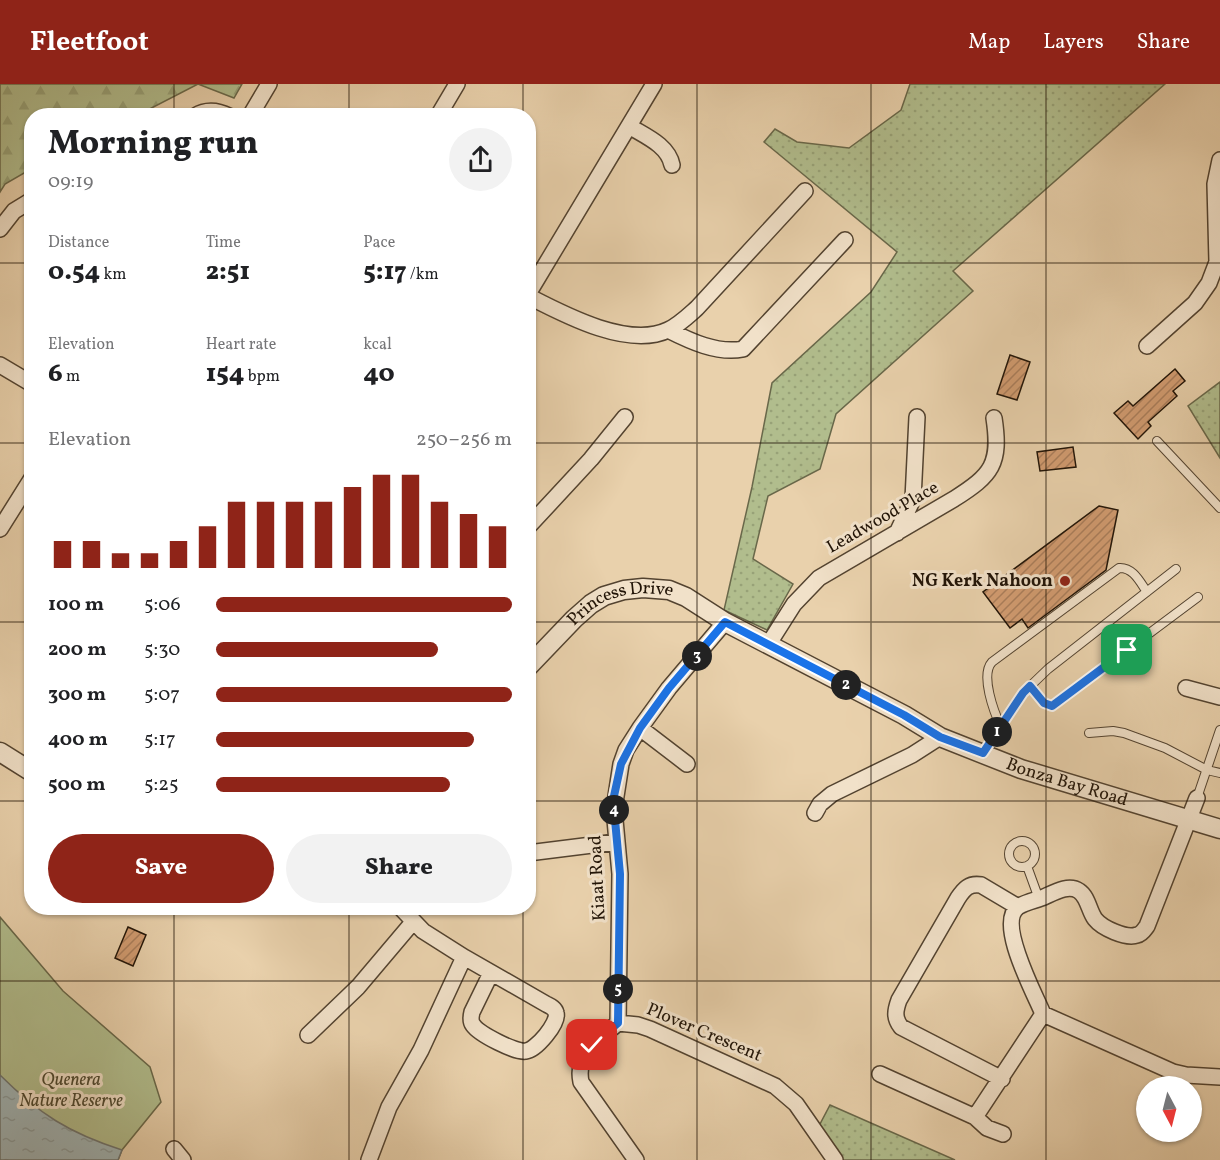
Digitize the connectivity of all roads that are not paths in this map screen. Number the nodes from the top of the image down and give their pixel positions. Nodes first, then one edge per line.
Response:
1 (269, 84) edge
2 (457, 84) edge
3 (654, 84) edge
4 (254, 108) edge
5 (443, 108) edge
6 (629, 126) junction
7 (1220, 160) edge
8 (672, 165) dead end
9 (805, 191) dead end
10 (24, 205) edge
11 (1218, 228) edge
12 (0, 229) edge
13 (845, 240) dead end
14 (536, 282) edge
15 (536, 299) edge
16 (668, 330) junction
17 (1147, 346) dead end
18 (0, 365) edge
19 (24, 379) edge
20 (625, 417) dead end
21 (917, 417) dead end
22 (994, 418) dead end
23 (1157, 441) dead end
24 (24, 491) edge
25 (1220, 508) edge
26 (536, 519) edge
27 (0, 529) edge
28 (897, 533) junction
29 (1176, 569) dead end
30 (1147, 592) junction
31 (1198, 597) dead end
32 (725, 622) junction
33 (768, 645) junction
34 (536, 660) edge
35 (1030, 686) junction
36 (1186, 688) dead end
37 (1220, 697) edge
38 (1001, 727) junction
39 (640, 728) junction
40 (1220, 730) edge
41 (1089, 733) dead end
42 (940, 737) junction
43 (0, 752) edge
44 (983, 753) junction
45 (687, 764) dead end
46 (24, 767) edge
47 (1207, 770) junction
48 (1220, 773) edge
49 (1197, 798) joint
50 (815, 813) dead end
51 (1189, 820) junction
52 (1220, 829) edge
53 (616, 842) junction
54 (536, 853) edge
55 (1027, 866) dead end
56 (1039, 899) junction
57 (1018, 907) junction
58 (408, 915) edge
59 (414, 922) junction
60 (464, 957) junction
61 (491, 973) junction
62 (1043, 1014) junction
63 (618, 1023) junction
64 (308, 1035) dead end
65 (880, 1074) dead end
66 (1220, 1077) edge
67 (1002, 1079) junction
68 (975, 1117) junction
69 (1003, 1134) dead end
70 (369, 1160) edge
71 (636, 1160) edge
72 (835, 1160) edge

1 - 4 street
2 - 5 street
3 - 6 street
6 - 8 street
6 - 14 street
7 - 11 street
9 - 16 street
10 - 12 street
11 - 17 street
13 - 16 street
15 - 16 street
18 - 19 street
20 - 26 street
21 - 28 street
22 - 28 street, Leadwood Place
23 - 25 lane
24 - 27 street
28 - 33 street, Leadwood Place
29 - 30 lane
30 - 35 lane
30 - 38 lane
31 - 35 lane
32 - 33 street, Bonza Bay Road
32 - 34 street, Princess Drive
32 - 39 street, Kiaat Road
33 - 42 street, Bonza Bay Road
35 - 38 lane
36 - 37 street
38 - 44 lane
39 - 45 street
39 - 53 street, Kiaat Road
40 - 47 lane
41 - 47 lane
42 - 44 street, Bonza Bay Road
42 - 50 street
43 - 46 street
44 - 51 street, Bonza Bay Road
47 - 48 lane
47 - 49 lane
49 - 51 street
51 - 52 street, Bonza Bay Road
51 - 56 street
53 - 54 street
53 - 63 street, Kiaat Road
55 - 56 lane
56 - 57 street
57 - 62 street
57 - 67 street
58 - 59 street
59 - 60 street
59 - 64 street
60 - 61 street
60 - 70 street
61 - 61 street
62 - 66 street
62 - 67 street
63 - 71 street, Plover Crescent
63 - 72 street, Plover Crescent
65 - 68 street
67 - 68 street
68 - 69 street

